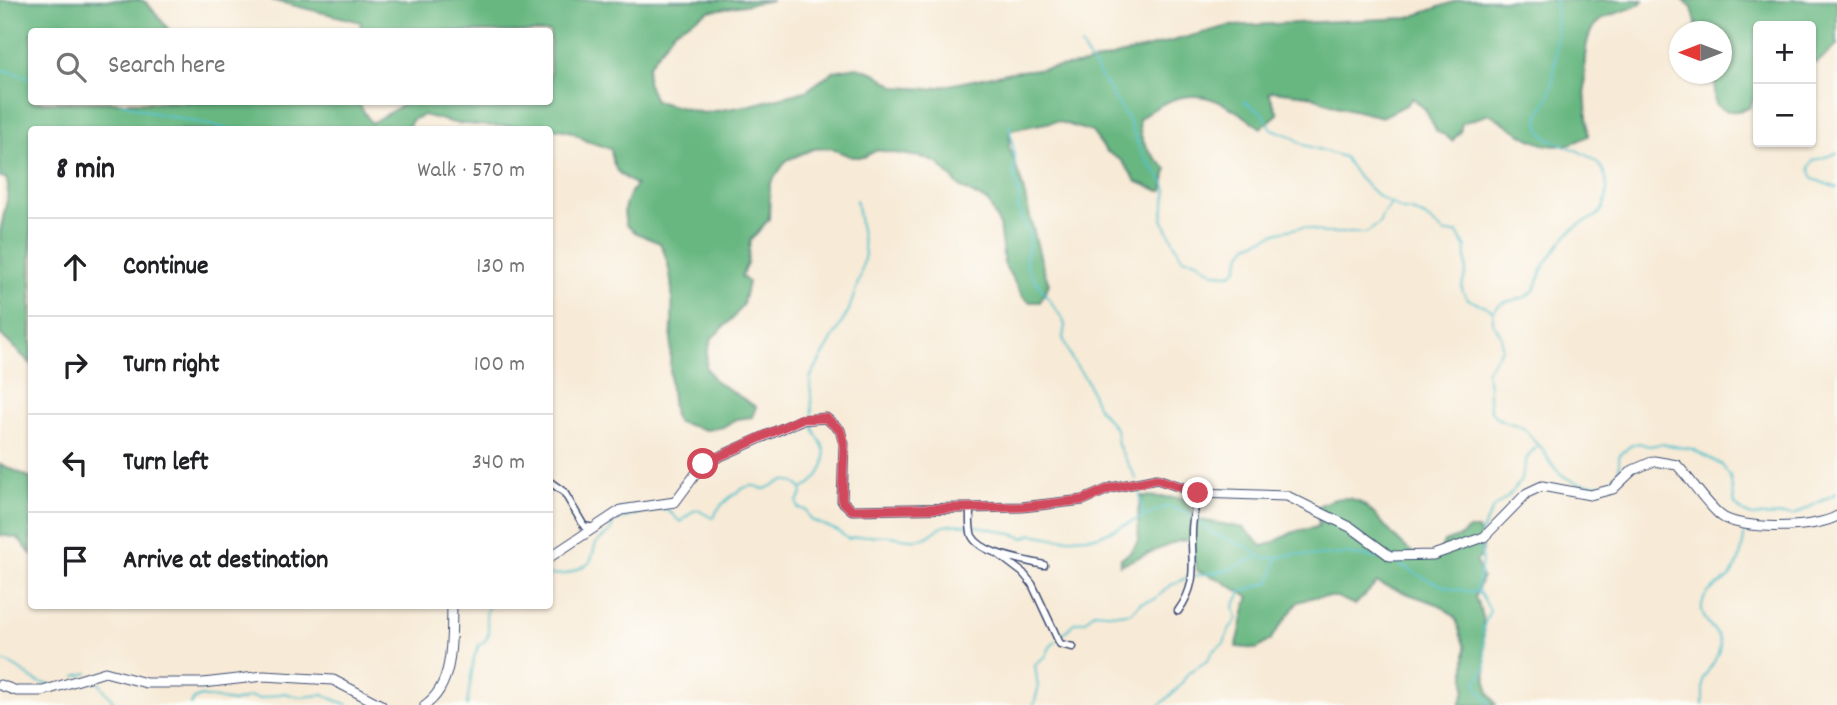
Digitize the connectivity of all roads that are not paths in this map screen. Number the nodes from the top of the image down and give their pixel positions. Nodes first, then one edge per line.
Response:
1 (553, 484) edge
2 (1198, 493) junction
3 (970, 508) junction
4 (1837, 516) edge
5 (594, 528) junction
6 (998, 554) junction
7 (553, 555) edge
8 (1044, 565) dead end
9 (452, 609) edge
10 (1178, 611) dead end
11 (1073, 647) dead end
12 (0, 685) edge
13 (381, 705) edge
14 (425, 705) edge

1 - 5 street
2 - 3 street
2 - 4 street
2 - 10 street
3 - 5 street
3 - 6 street
5 - 7 street
6 - 8 street
6 - 11 street
9 - 14 street
12 - 13 street

